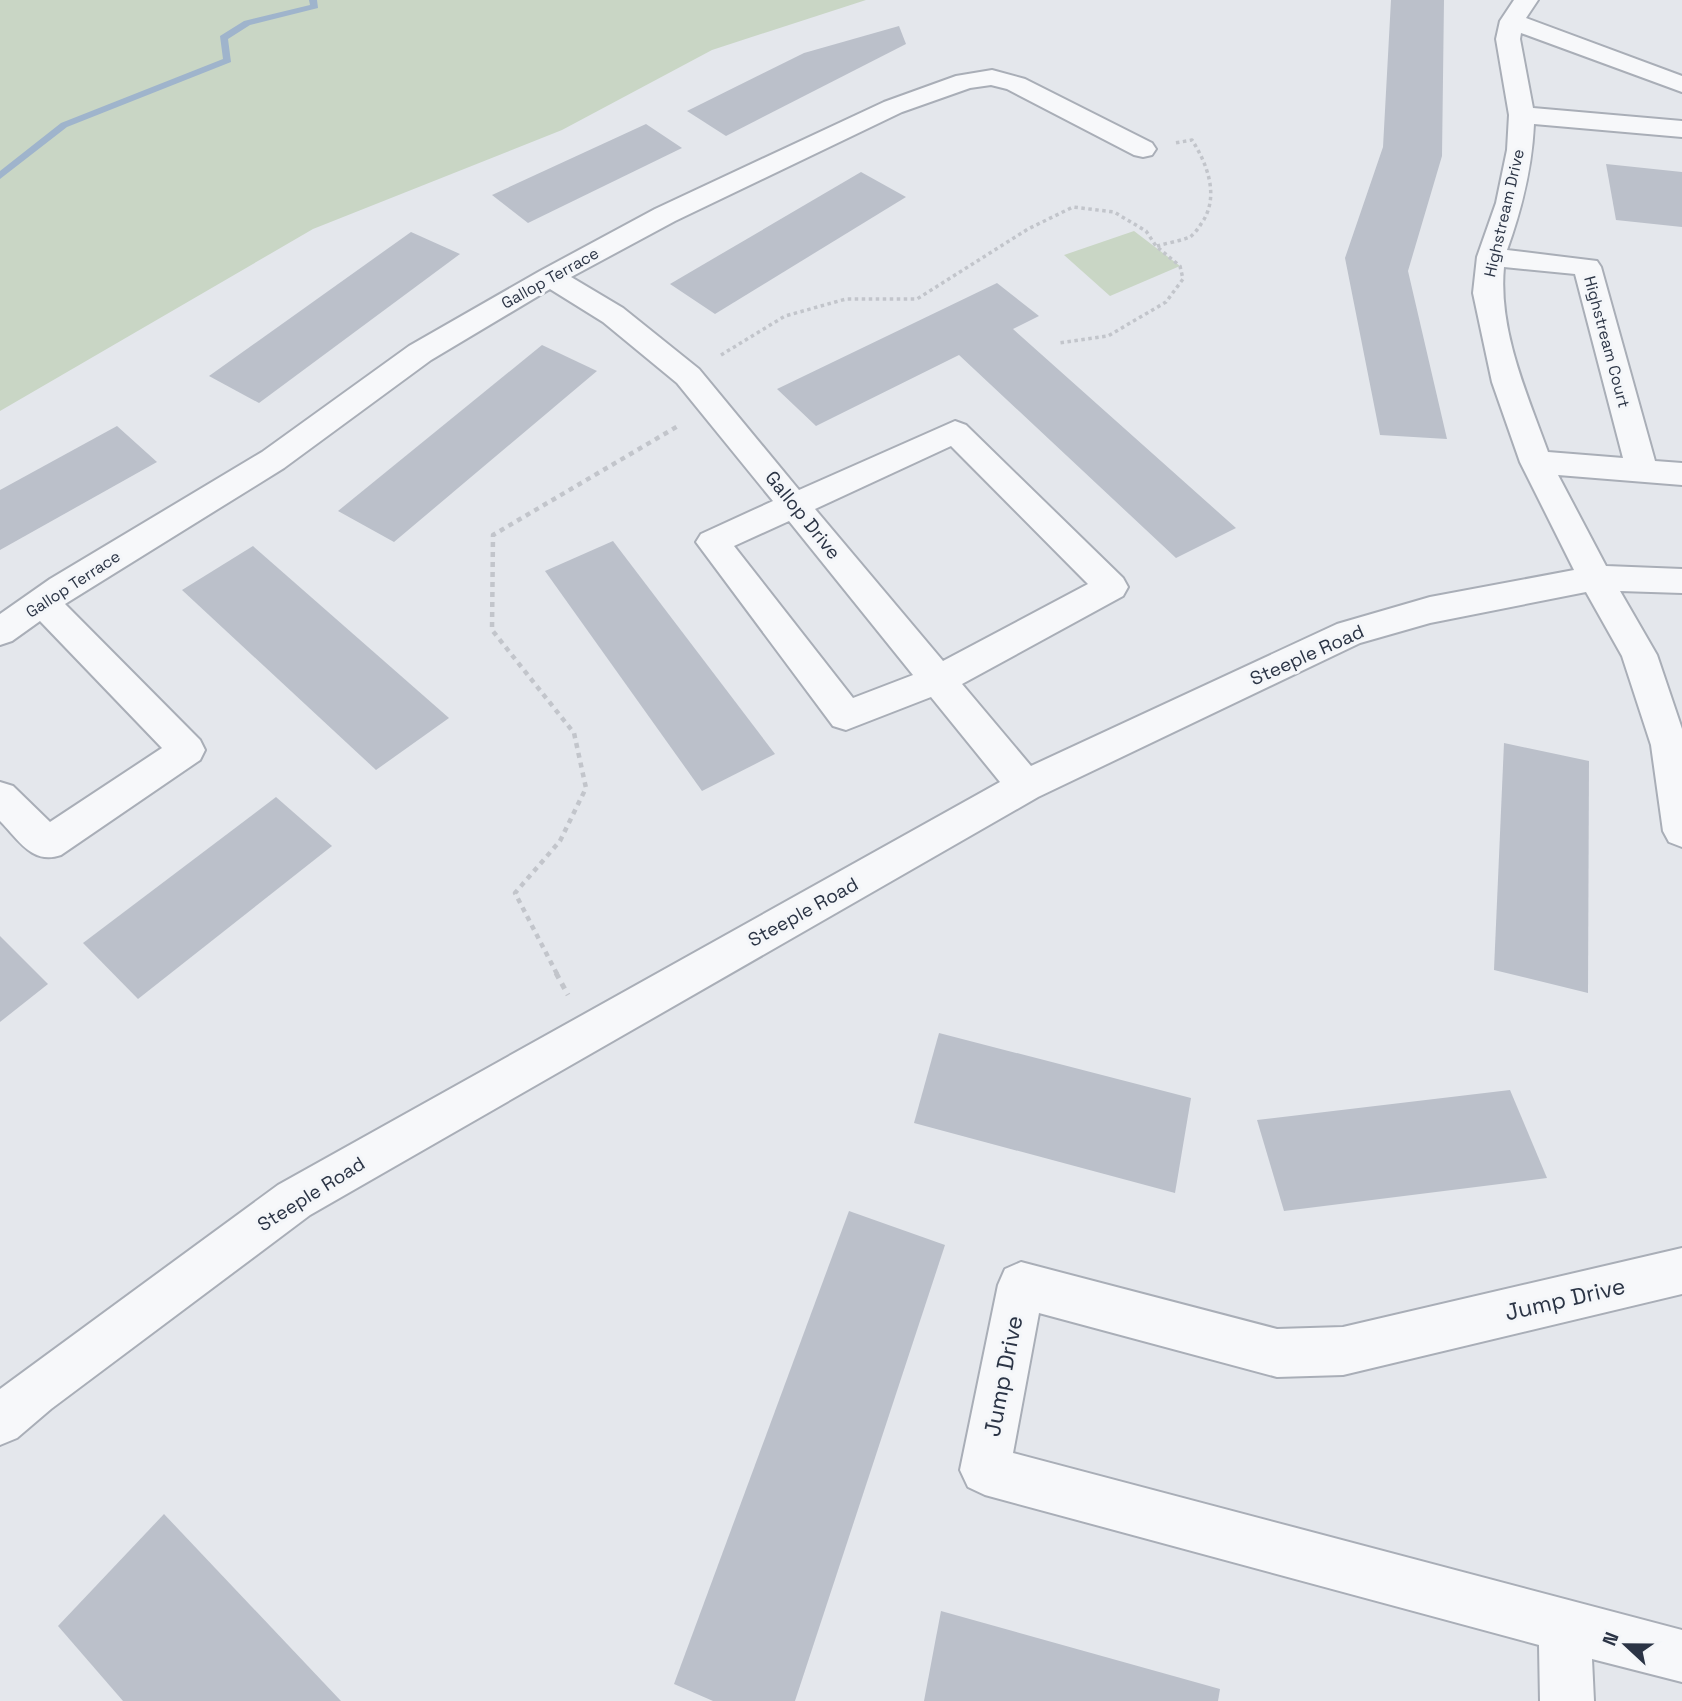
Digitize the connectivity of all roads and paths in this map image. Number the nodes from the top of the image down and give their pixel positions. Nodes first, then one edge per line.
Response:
1 (1519, 11) edge
2 (1682, 85) edge
3 (1522, 115) junction
4 (1682, 130) edge
5 (1143, 149) joint
6 (1156, 246) junction
7 (1491, 257) junction
8 (550, 276) junction
9 (1058, 343) dead end
10 (688, 376) junction
11 (712, 405) junction
12 (1536, 462) junction
13 (1642, 471) junction
14 (1682, 474) edge
15 (793, 503) junction
16 (1595, 578) junction
17 (1682, 581) edge
18 (42, 602) junction
19 (0, 632) edge
20 (938, 680) junction
21 (1025, 786) junction
22 (0, 797) edge
23 (1682, 831) edge
24 (588, 1033) junction
25 (1682, 1271) edge
26 (0, 1422) edge
27 (1565, 1626) junction
28 (1682, 1656) edge
29 (1567, 1701) edge

1 - 2 street
1 - 3 street, Highstream Drive
3 - 4 street
3 - 7 street, Highstream Drive
5 - 6 path
5 - 8 street, Gallop Terrace
6 - 9 path
6 - 10 path
7 - 12 street, Highstream Drive
7 - 13 street, Highstream Court
8 - 10 street, Gallop Drive
8 - 18 street, Gallop Terrace
10 - 11 street, Gallop Drive
11 - 15 street, Gallop Drive
11 - 24 path
12 - 13 street
12 - 16 street, Highstream Drive
13 - 14 street
15 - 20 street, Gallop Drive
15 - 20 street
15 - 20 street
16 - 17 street, Steeple Road
16 - 21 street, Steeple Road
16 - 23 street
18 - 19 street, Gallop Terrace
18 - 22 street
20 - 21 street, Gallop Drive
21 - 24 street, Steeple Road
24 - 26 street, Steeple Road
25 - 27 street, Jump Drive
27 - 28 street
27 - 29 street

